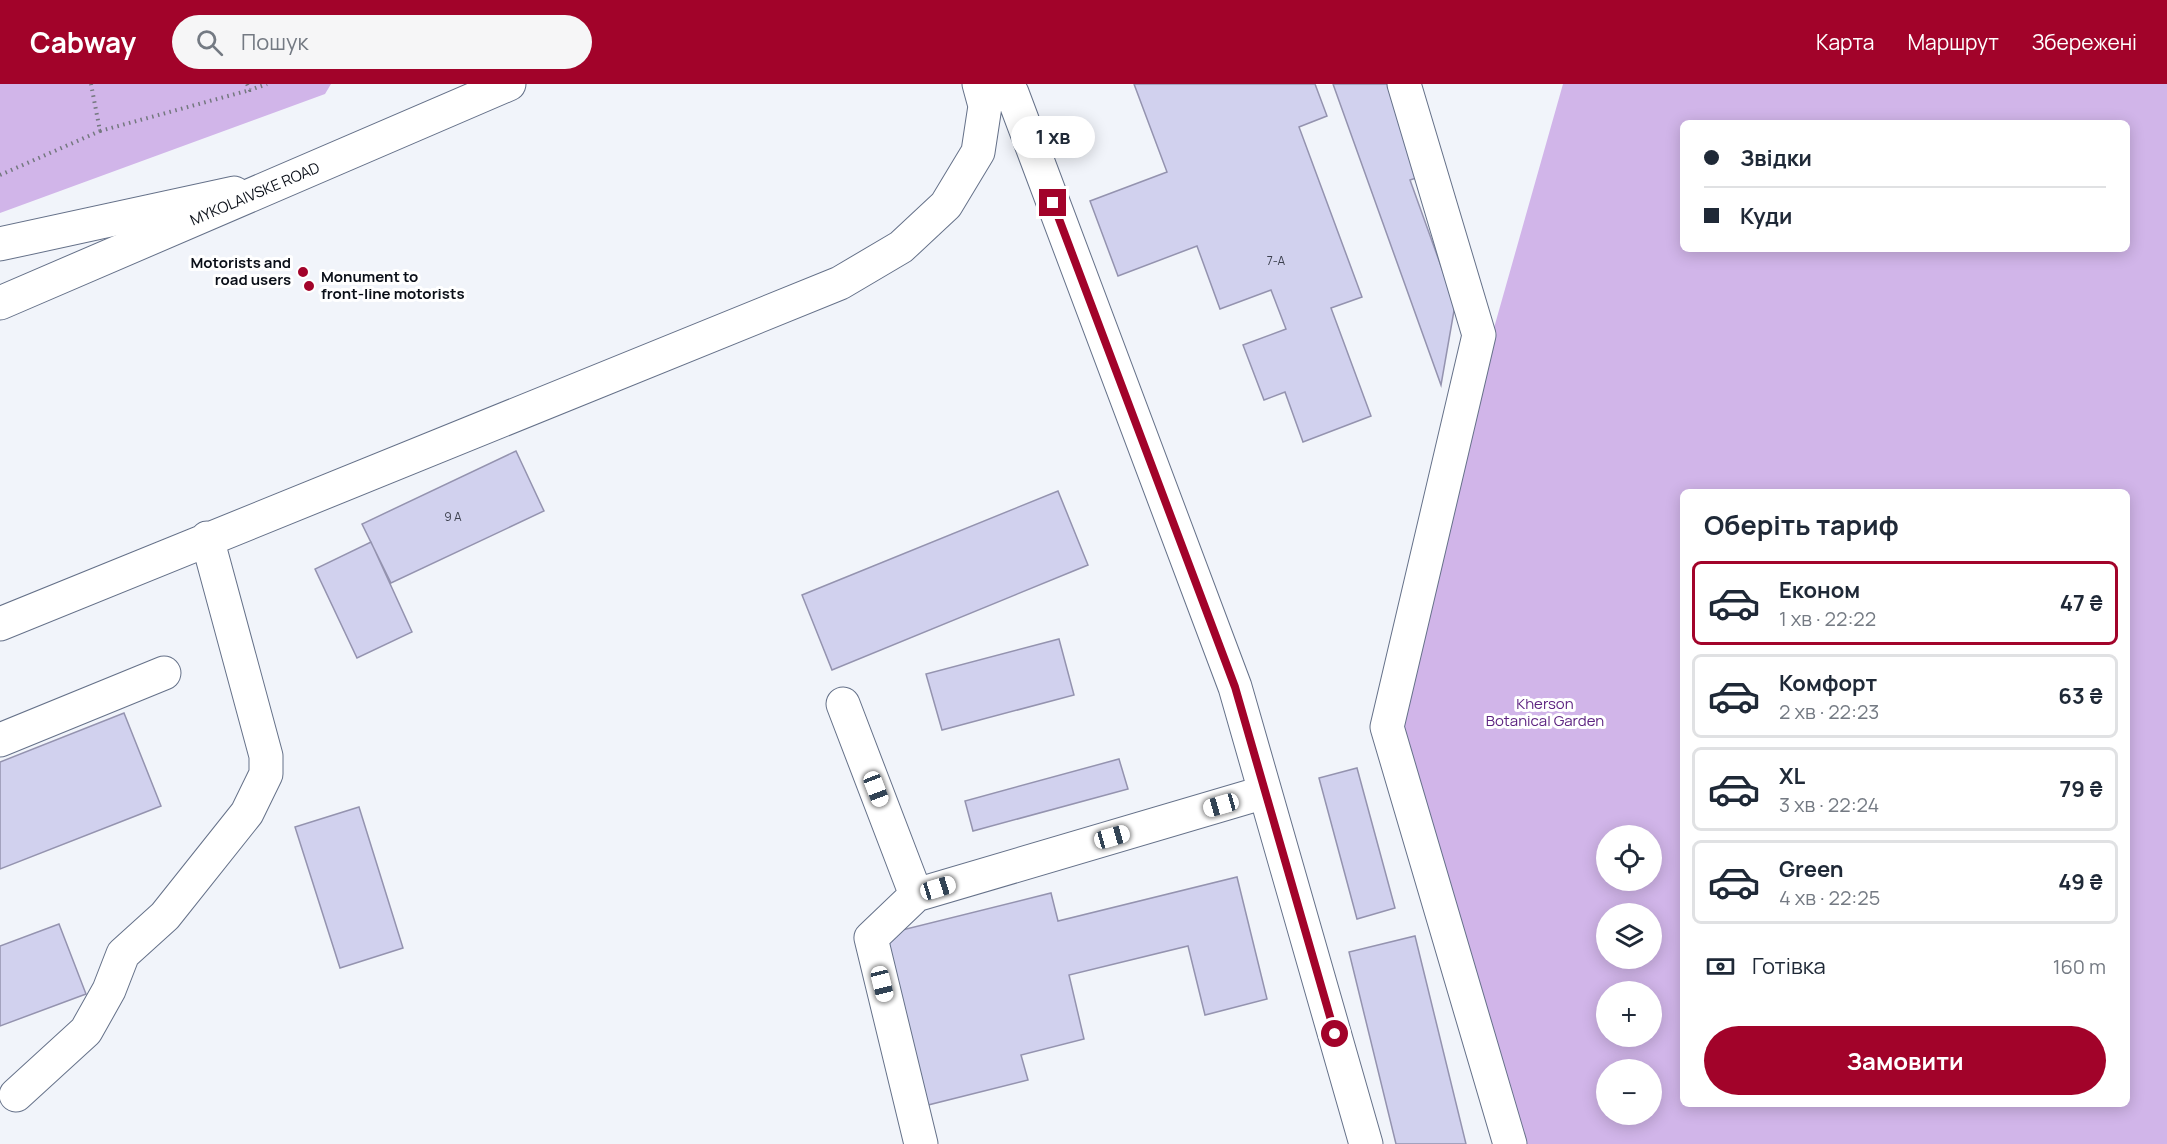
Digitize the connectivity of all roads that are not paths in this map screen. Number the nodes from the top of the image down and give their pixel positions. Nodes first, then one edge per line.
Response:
1 (509, 84) edge
2 (979, 84) edge
3 (1003, 84) edge
4 (1404, 84) edge
5 (280, 184) junction
6 (0, 244) edge
7 (0, 303) edge
8 (207, 538) junction
9 (0, 624) edge
10 (164, 673) dead end
11 (843, 704) dead end
12 (0, 740) edge
13 (1265, 792) junction
14 (916, 895) junction
15 (16, 1095) dead end
16 (921, 1144) edge
17 (1366, 1144) edge
18 (1510, 1144) edge

1 - 5 street, MYKOLAIVSKE ROAD
2 - 8 street
3 - 13 street
4 - 18 street
5 - 6 street
5 - 7 street, MYKOLAIVSKE ROAD
8 - 9 street
8 - 15 street
10 - 12 street
11 - 14 street
13 - 14 street
13 - 17 street
14 - 16 street

